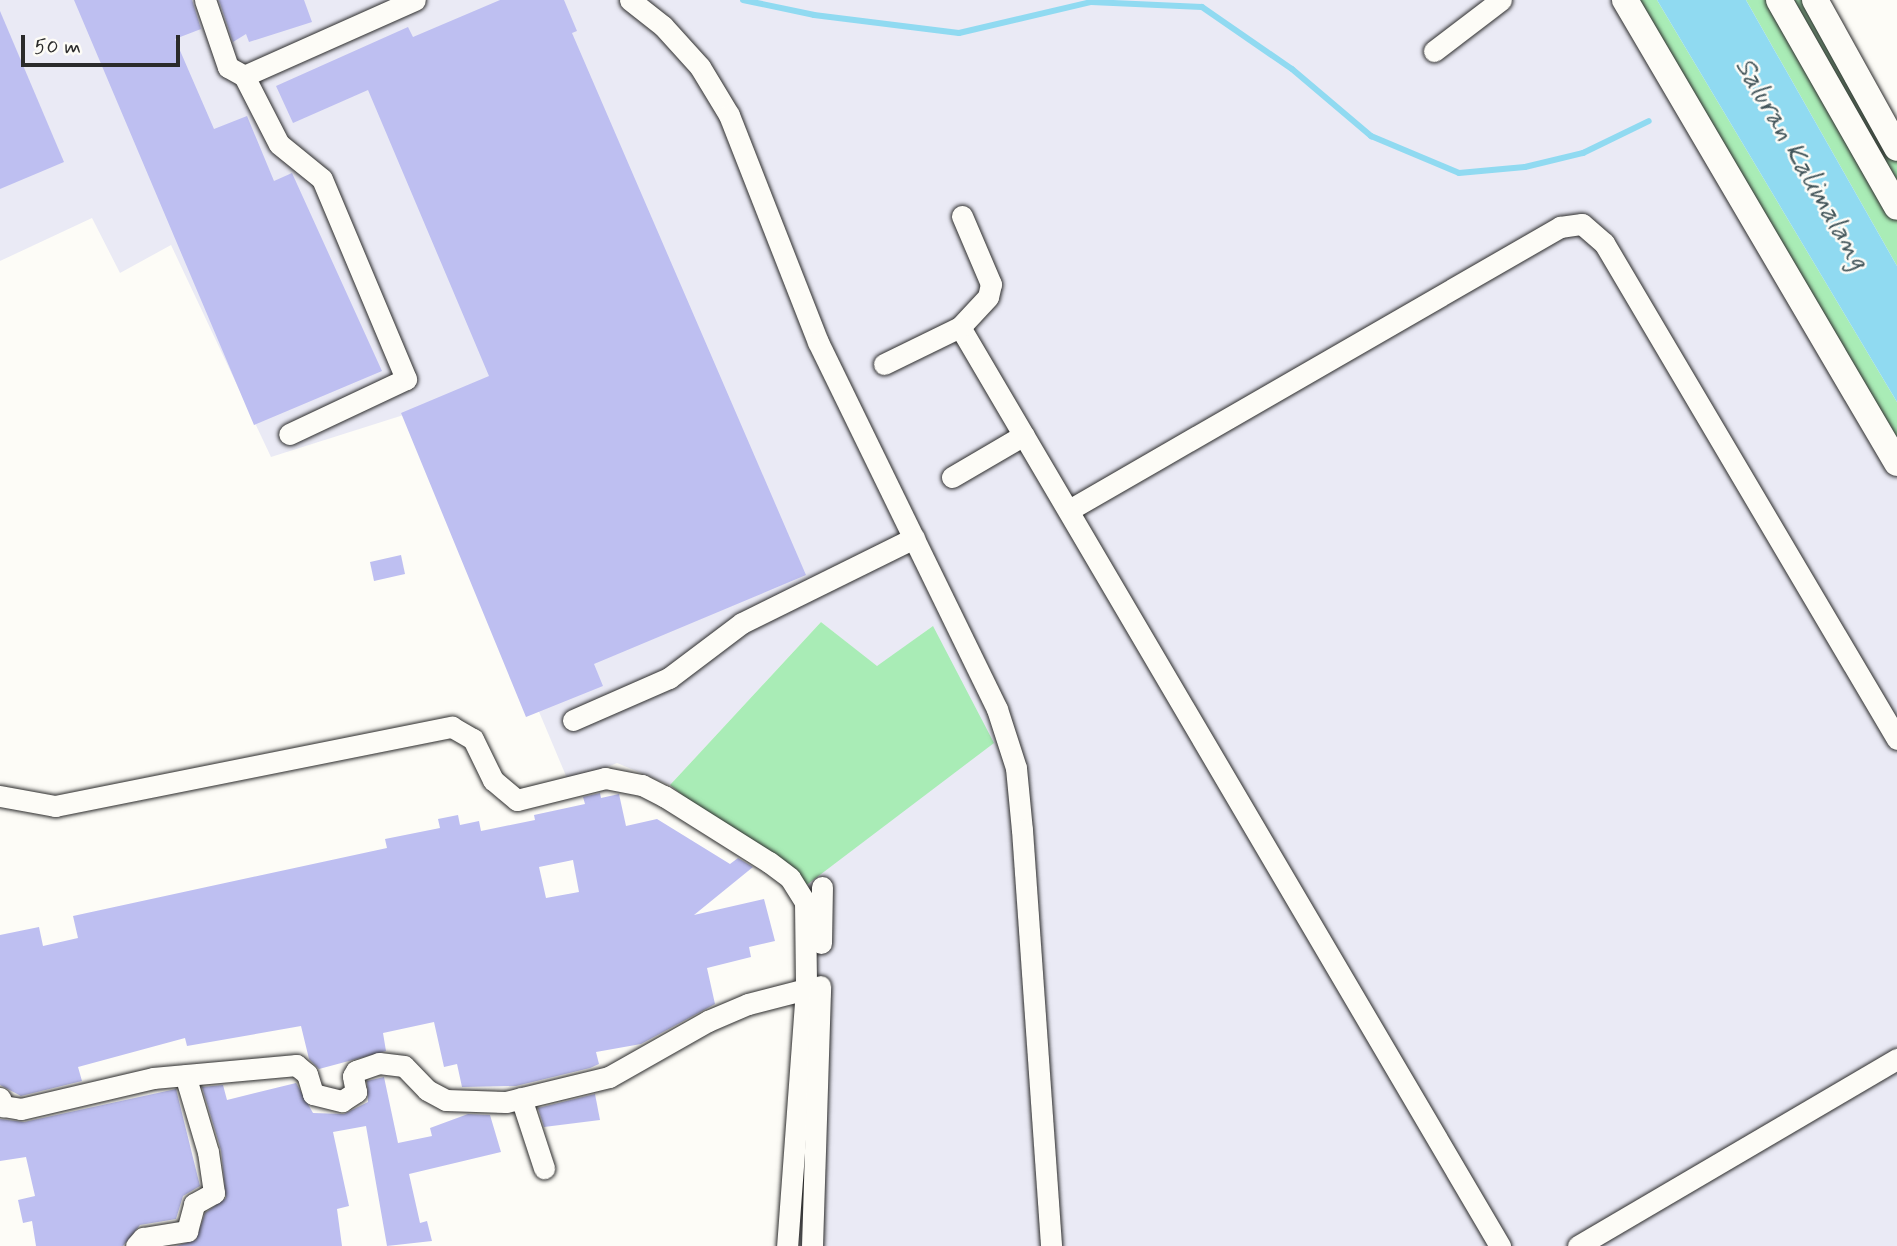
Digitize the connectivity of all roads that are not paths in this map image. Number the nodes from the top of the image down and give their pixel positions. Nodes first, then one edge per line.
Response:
1 (205, 0) edge
2 (415, 0) edge
3 (630, 0) edge
4 (1501, 0) edge
5 (1625, 0) edge
6 (1779, 0) edge
7 (1815, 0) edge
8 (1434, 51) dead end
9 (244, 76) junction
10 (1863, 89) junction
11 (1837, 102) junction
12 (1897, 148) edge
13 (1897, 207) edge
14 (962, 216) dead end
15 (960, 327) junction
16 (884, 364) dead end
17 (289, 434) dead end
18 (1024, 435) junction
19 (1897, 463) edge
20 (952, 477) dead end
21 (1069, 510) junction
22 (914, 538) junction
23 (573, 720) dead end
24 (1897, 739) edge
25 (0, 796) edge
26 (822, 887) dead end
27 (806, 989) junction
28 (1897, 1059) edge
29 (186, 1075) junction
30 (0, 1098) edge
31 (521, 1098) junction
32 (544, 1168) dead end
33 (136, 1246) edge
34 (787, 1246) edge
35 (812, 1246) edge
36 (1051, 1246) edge
37 (1500, 1246) edge
38 (1578, 1246) edge

1 - 9 street
2 - 9 street
3 - 22 street
4 - 8 street
5 - 19 main road
6 - 11 main road
7 - 10 main road
9 - 17 street
10 - 11 main road
10 - 12 main road
11 - 13 main road
14 - 15 street
15 - 16 street
15 - 18 street
18 - 20 street
18 - 21 street
21 - 24 street
21 - 37 street
22 - 23 street
22 - 36 street
25 - 27 street
26 - 35 street
27 - 31 street
27 - 34 street
28 - 38 street
29 - 30 street
29 - 31 street
29 - 33 street
31 - 32 street

